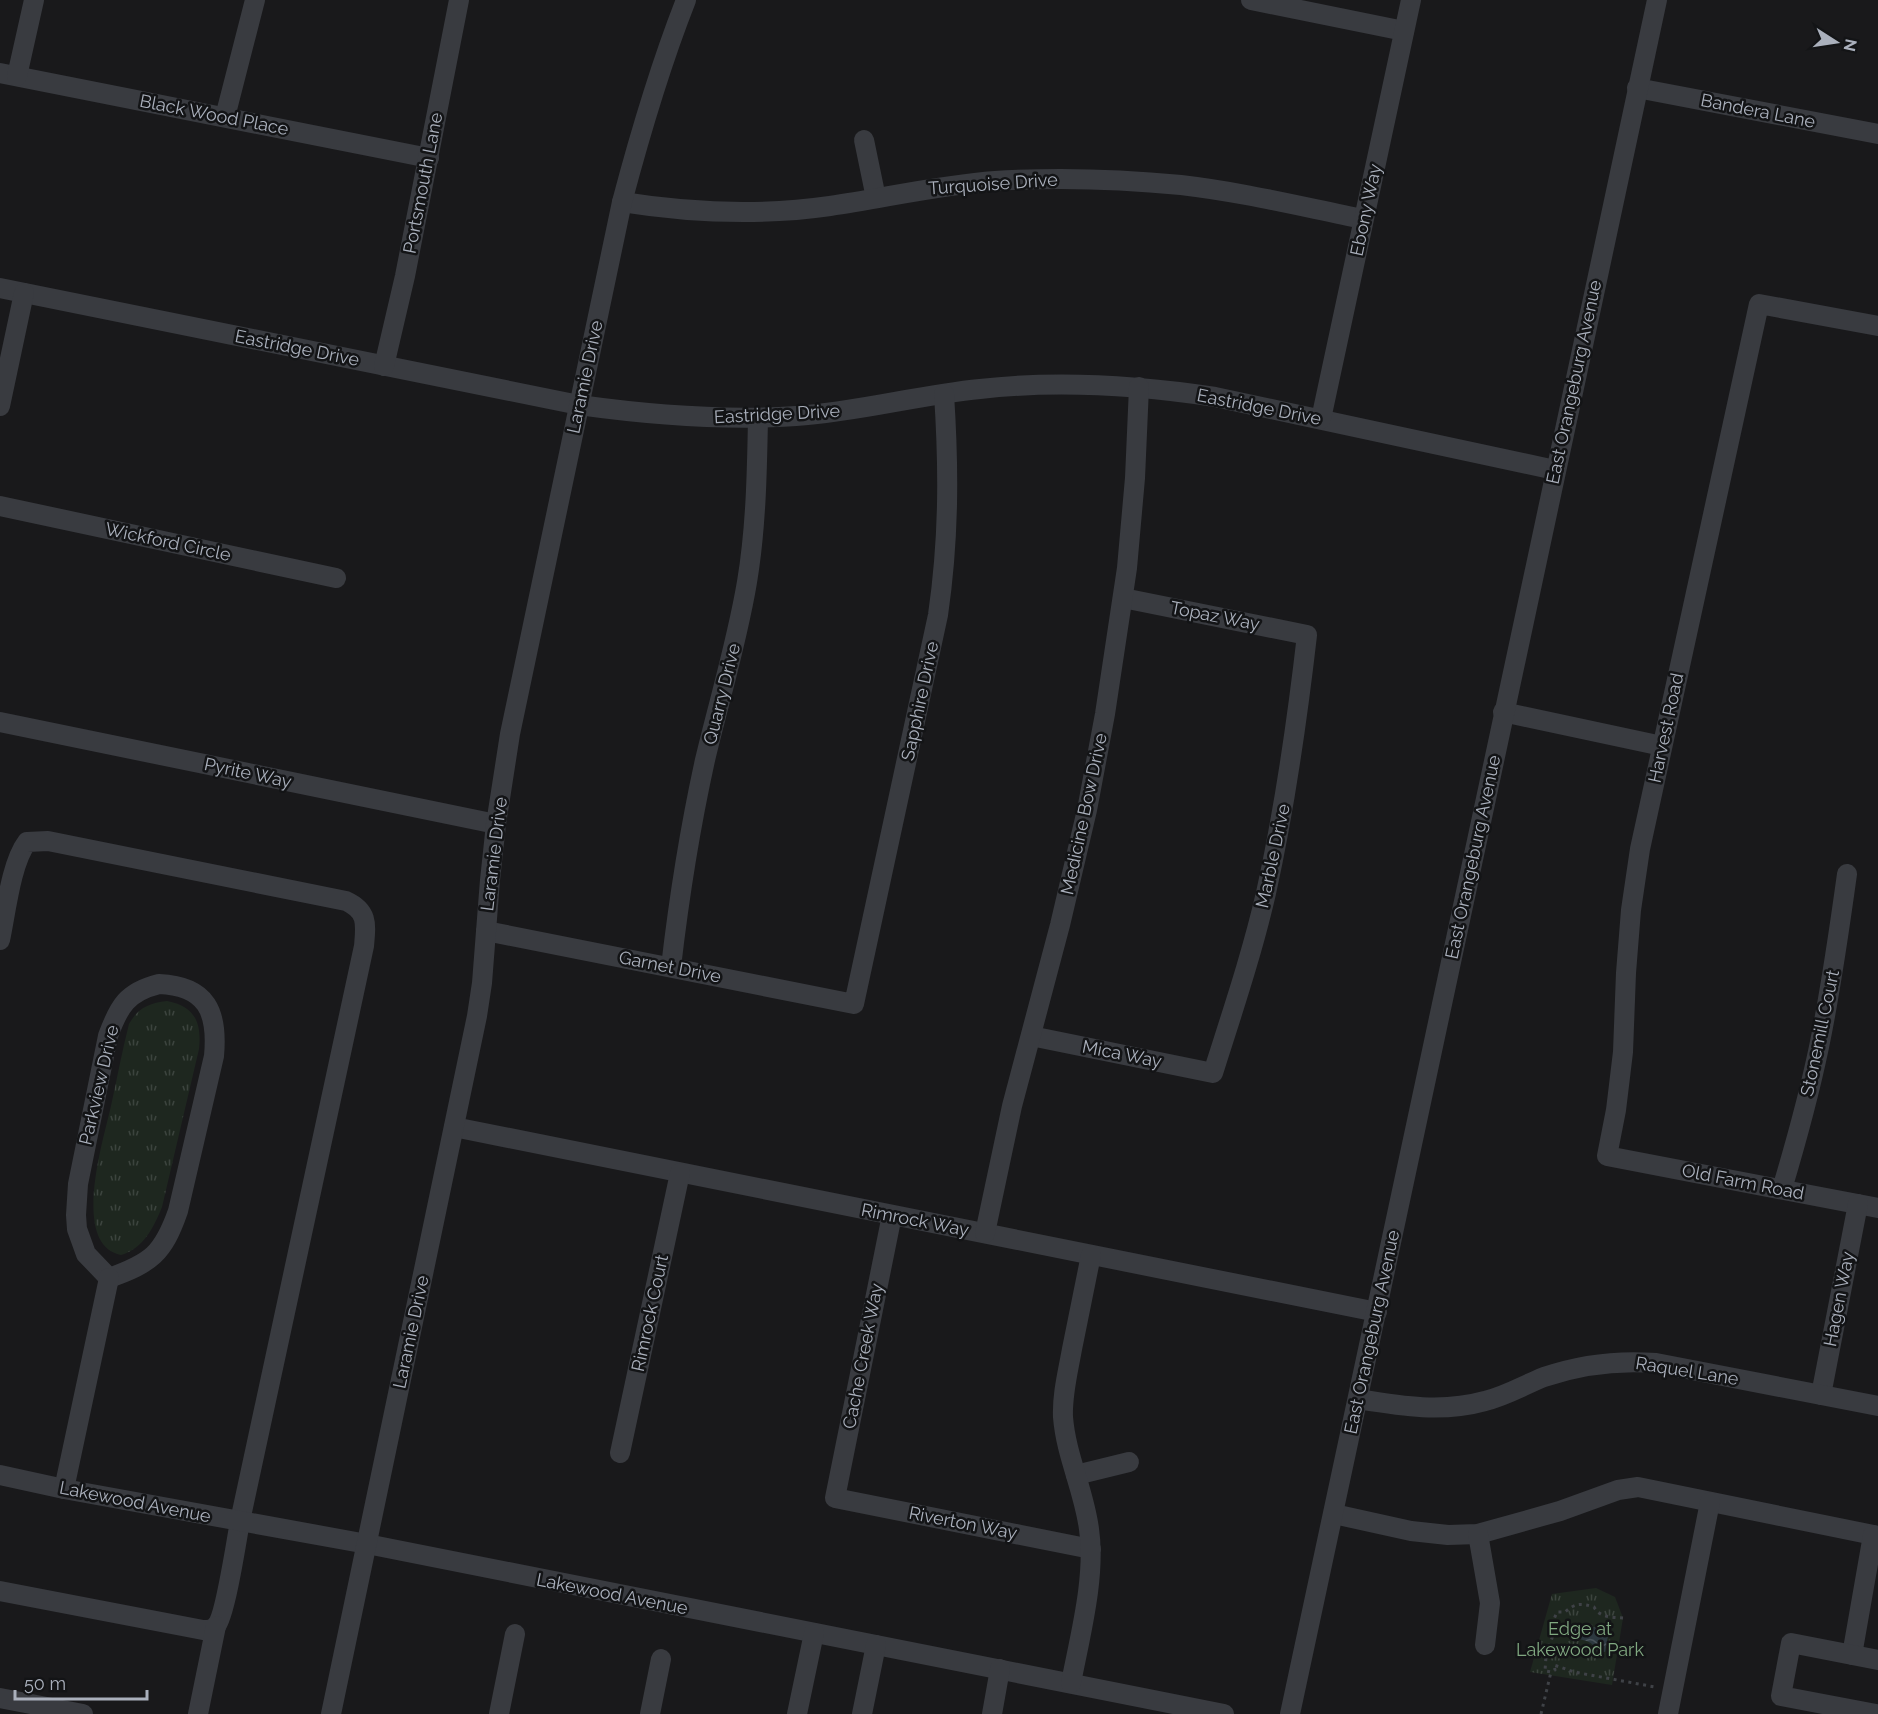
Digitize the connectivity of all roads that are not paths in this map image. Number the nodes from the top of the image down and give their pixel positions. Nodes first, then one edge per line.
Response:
1 (34, 0) edge
2 (255, 0) edge
3 (459, 0) edge
4 (686, 0) edge
5 (1251, 0) edge
6 (1411, 0) edge
7 (1657, 0) edge
8 (1404, 31) junction
9 (8, 74) edge
10 (1637, 88) junction
11 (225, 117) junction
12 (1878, 134) edge
13 (864, 140) dead end
14 (429, 158) junction
15 (876, 198) junction
16 (622, 202) junction
17 (1363, 219) junction
18 (0, 288) edge
19 (24, 293) junction
20 (1878, 326) edge
21 (384, 366) junction
22 (1138, 387) junction
23 (944, 394) junction
24 (579, 405) junction
25 (0, 406) edge
26 (758, 418) junction
27 (1321, 419) junction
28 (1556, 470) junction
29 (0, 506) edge
30 (336, 578) dead end
31 (1123, 598) junction
32 (1307, 635) joint
33 (1503, 712) junction
34 (0, 722) edge
35 (1662, 746) junction
36 (496, 824) junction
37 (1847, 874) dead end
38 (486, 931) junction
39 (0, 940) edge
40 (671, 968) junction
41 (854, 1004) joint
42 (1031, 1036) junction
43 (1213, 1073) joint
44 (454, 1126) junction
45 (1607, 1156) joint
46 (680, 1173) junction
47 (1782, 1189) junction
48 (1858, 1204) junction
49 (1878, 1208) edge
50 (892, 1215) junction
51 (985, 1233) junction
52 (1091, 1254) junction
53 (109, 1278) junction
54 (1377, 1312) junction
55 (1821, 1395) junction
56 (1358, 1399) junction
57 (1878, 1406) edge
58 (620, 1453) dead end
59 (1128, 1462) dead end
60 (0, 1475) edge
61 (1076, 1475) junction
62 (64, 1489) junction
63 (835, 1497) joint
64 (1710, 1502) junction
65 (1334, 1514) junction
66 (240, 1521) junction
67 (1478, 1534) junction
68 (1875, 1536) edge
69 (366, 1544) junction
70 (1091, 1549) junction
71 (0, 1591) edge
72 (216, 1626) junction
73 (814, 1633) junction
74 (515, 1634) dead end
75 (876, 1645) junction
76 (1485, 1645) dead end
77 (1852, 1655) junction
78 (661, 1659) dead end
79 (1878, 1660) edge
80 (1000, 1669) junction
81 (1071, 1683) junction
82 (0, 1698) edge
83 (83, 1714) edge
84 (198, 1714) edge
85 (331, 1714) edge
86 (499, 1714) edge
87 (650, 1714) edge
88 (797, 1714) edge
89 (862, 1714) edge
90 (992, 1714) edge
91 (1224, 1714) edge
92 (1290, 1714) edge
93 (1668, 1714) edge
94 (1876, 1714) edge

1 - 9 street
2 - 11 street
3 - 14 street, Portsmouth Lane
4 - 16 street, Laramie Drive
5 - 8 street
6 - 8 street, Ebony Way
7 - 10 street, East Orangeburg Avenue
8 - 17 street, Ebony Way
9 - 11 street, Black Wood Place
10 - 12 street, Bandera Lane
10 - 28 street, East Orangeburg Avenue
11 - 14 street, Black Wood Place
13 - 15 street
14 - 21 street, Portsmouth Lane
15 - 16 street, Turquoise Drive
15 - 17 street, Turquoise Drive
16 - 24 street, Laramie Drive
17 - 27 street, Ebony Way
18 - 19 street, Eastridge Drive
19 - 21 street, Eastridge Drive
19 - 25 street
20 - 35 street, Harvest Road
21 - 24 street, Eastridge Drive
22 - 23 street, Eastridge Drive
22 - 27 street, Eastridge Drive
22 - 31 street, Medicine Bow Drive
23 - 26 street, Eastridge Drive
23 - 41 street, Sapphire Drive
24 - 26 street, Eastridge Drive
24 - 36 street, Laramie Drive
26 - 40 street, Quarry Drive
27 - 28 street, Eastridge Drive
28 - 33 street, East Orangeburg Avenue
29 - 30 street, Wickford Circle
31 - 32 street, Topaz Way
31 - 42 street, Medicine Bow Drive
32 - 43 street, Marble Drive
33 - 35 street
33 - 54 street, East Orangeburg Avenue
34 - 36 street, Pyrite Way
35 - 45 street, Harvest Road
36 - 38 street, Laramie Drive
37 - 47 street, Stonemill Court
38 - 40 street, Garnet Drive
38 - 44 street, Laramie Drive
39 - 66 street
40 - 41 street, Garnet Drive
42 - 43 street, Mica Way
42 - 51 street, Medicine Bow Drive
44 - 46 street, Rimrock Way
44 - 69 street, Laramie Drive
45 - 47 street, Old Farm Road
46 - 50 street, Rimrock Way
46 - 58 street, Rimrock Court
47 - 48 street, Old Farm Road
48 - 49 street, Old Farm Road
48 - 55 street, Hagen Way
50 - 51 street, Rimrock Way
50 - 63 street, Cache Creek Way
51 - 52 street, Rimrock Way
52 - 54 street, Rimrock Way
52 - 61 street
53 - 53 street, Parkview Drive
53 - 62 street
54 - 56 street, East Orangeburg Avenue
55 - 56 street, Raquel Lane
55 - 57 street, Raquel Lane
56 - 65 street, East Orangeburg Avenue
59 - 61 street
60 - 62 street, Lakewood Avenue
61 - 70 street
62 - 66 street, Lakewood Avenue
63 - 70 street, Riverton Way
64 - 67 street
64 - 68 street
64 - 93 street
65 - 67 street
65 - 92 street, East Orangeburg Avenue
66 - 69 street, Lakewood Avenue
66 - 72 street
67 - 76 street
68 - 77 street
69 - 73 street, Lakewood Avenue
69 - 85 street, Laramie Drive
70 - 81 street
71 - 72 street
72 - 84 street
73 - 75 street, Lakewood Avenue
73 - 88 street
74 - 86 street
75 - 80 street, Lakewood Avenue
75 - 89 street
77 - 79 street
77 - 94 street
78 - 87 street
80 - 81 street, Lakewood Avenue
80 - 90 street
81 - 91 street, Lakewood Avenue
82 - 83 street

